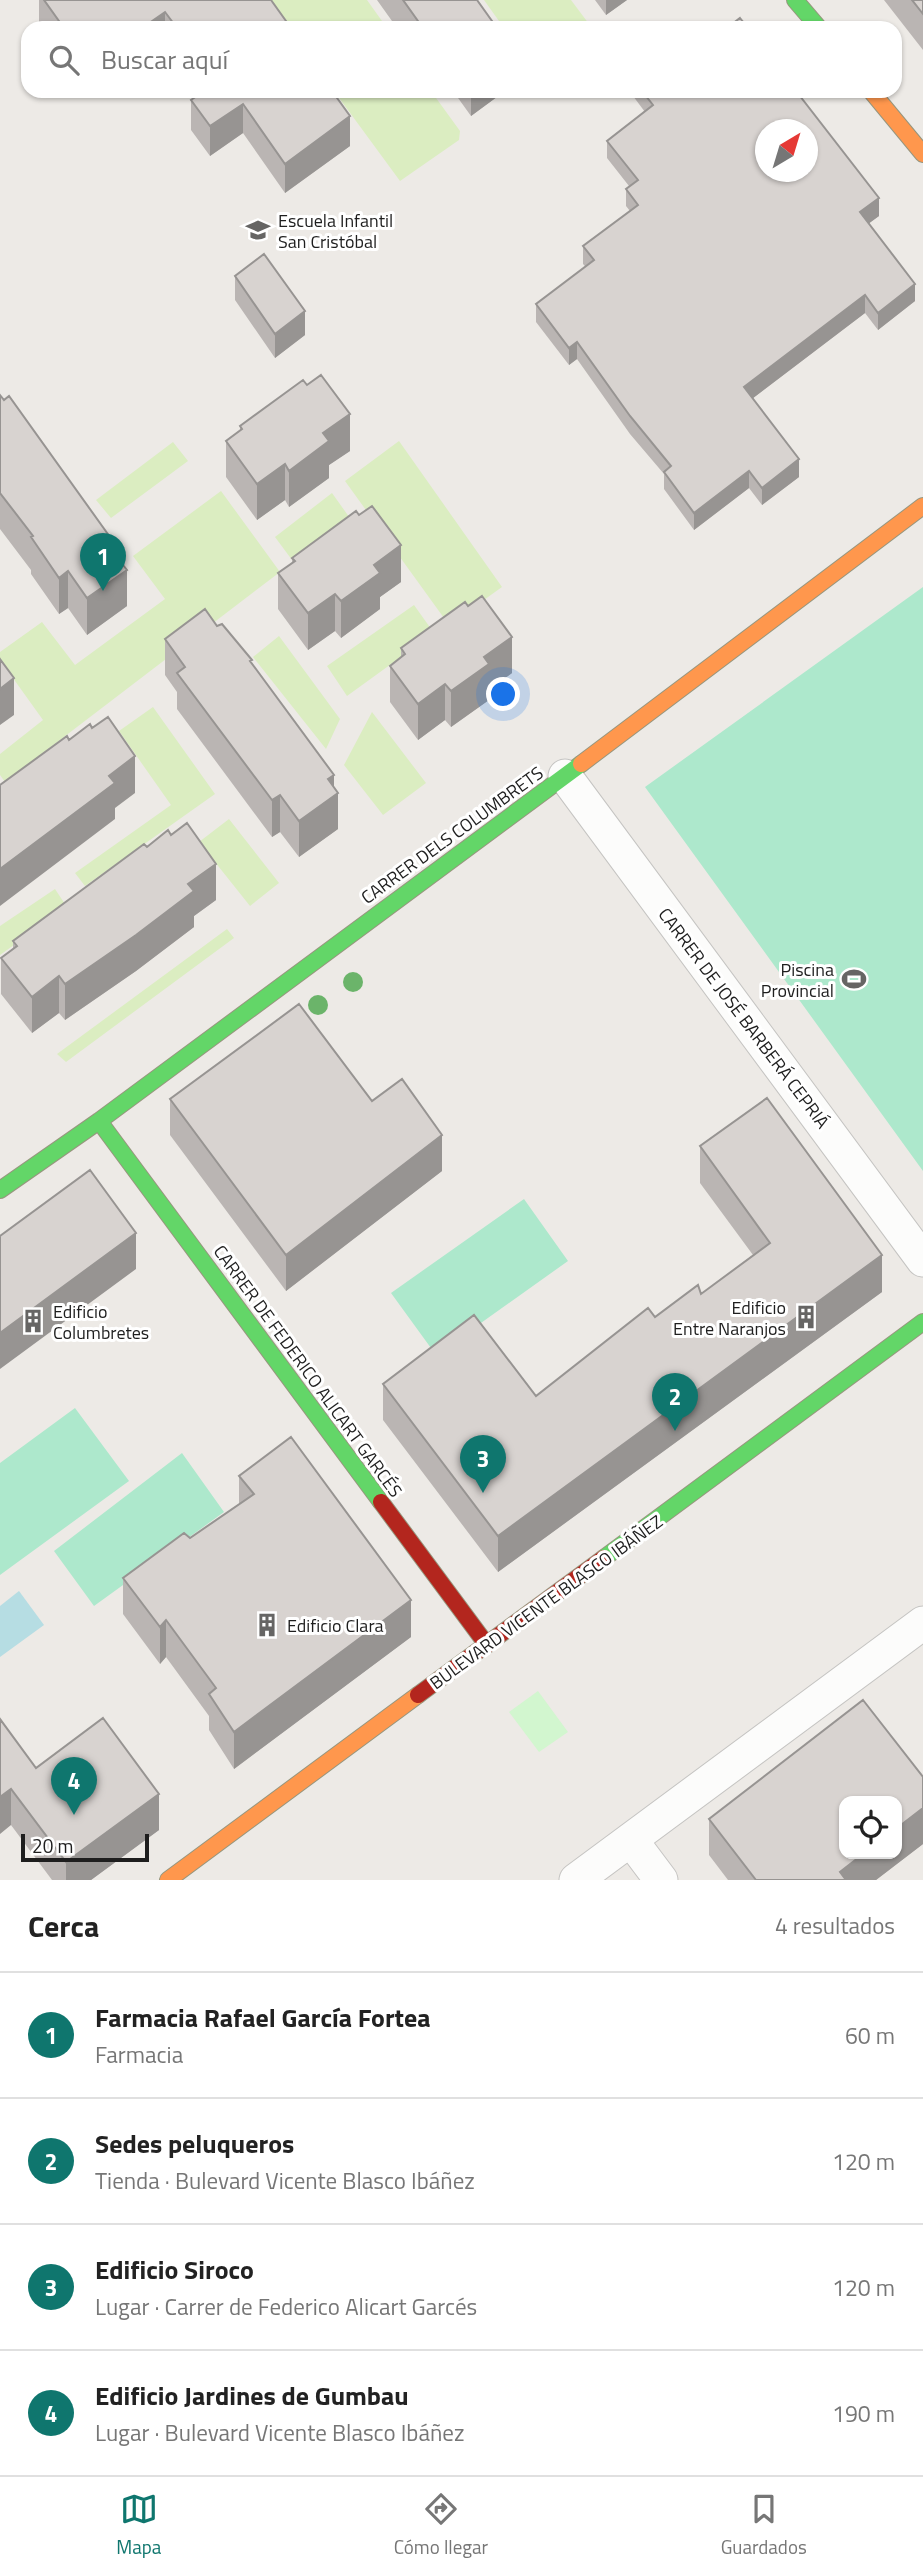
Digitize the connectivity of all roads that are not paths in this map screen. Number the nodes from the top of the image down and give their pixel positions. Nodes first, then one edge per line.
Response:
1 (795, 0) edge
2 (813, 21) edge
3 (877, 98) edge
4 (923, 154) edge
5 (923, 506) edge
6 (565, 776) junction
7 (99, 1121) junction
8 (0, 1191) edge
9 (923, 1260) edge
10 (923, 1322) edge
11 (923, 1623) edge
12 (487, 1645) junction
13 (631, 1840) junction
14 (168, 1880) edge
15 (576, 1880) edge
16 (661, 1880) edge

1 - 2 street
3 - 4 street
5 - 6 street, CARRER DELS COLUMBRETS
6 - 7 street, CARRER DELS COLUMBRETS
6 - 9 street, CARRER DE JOSÉ BARBERÁ CEPRIÁ
7 - 8 street, CARRER DELS COLUMBRETS
7 - 12 street, CARRER DE FEDERICO ALICART GARCÉS
10 - 12 street, BULEVARD VICENTE BLASCO IBÁÑEZ
11 - 13 street
12 - 14 street, BULEVARD VICENTE BLASCO IBÁÑEZ
13 - 15 street
13 - 16 street

